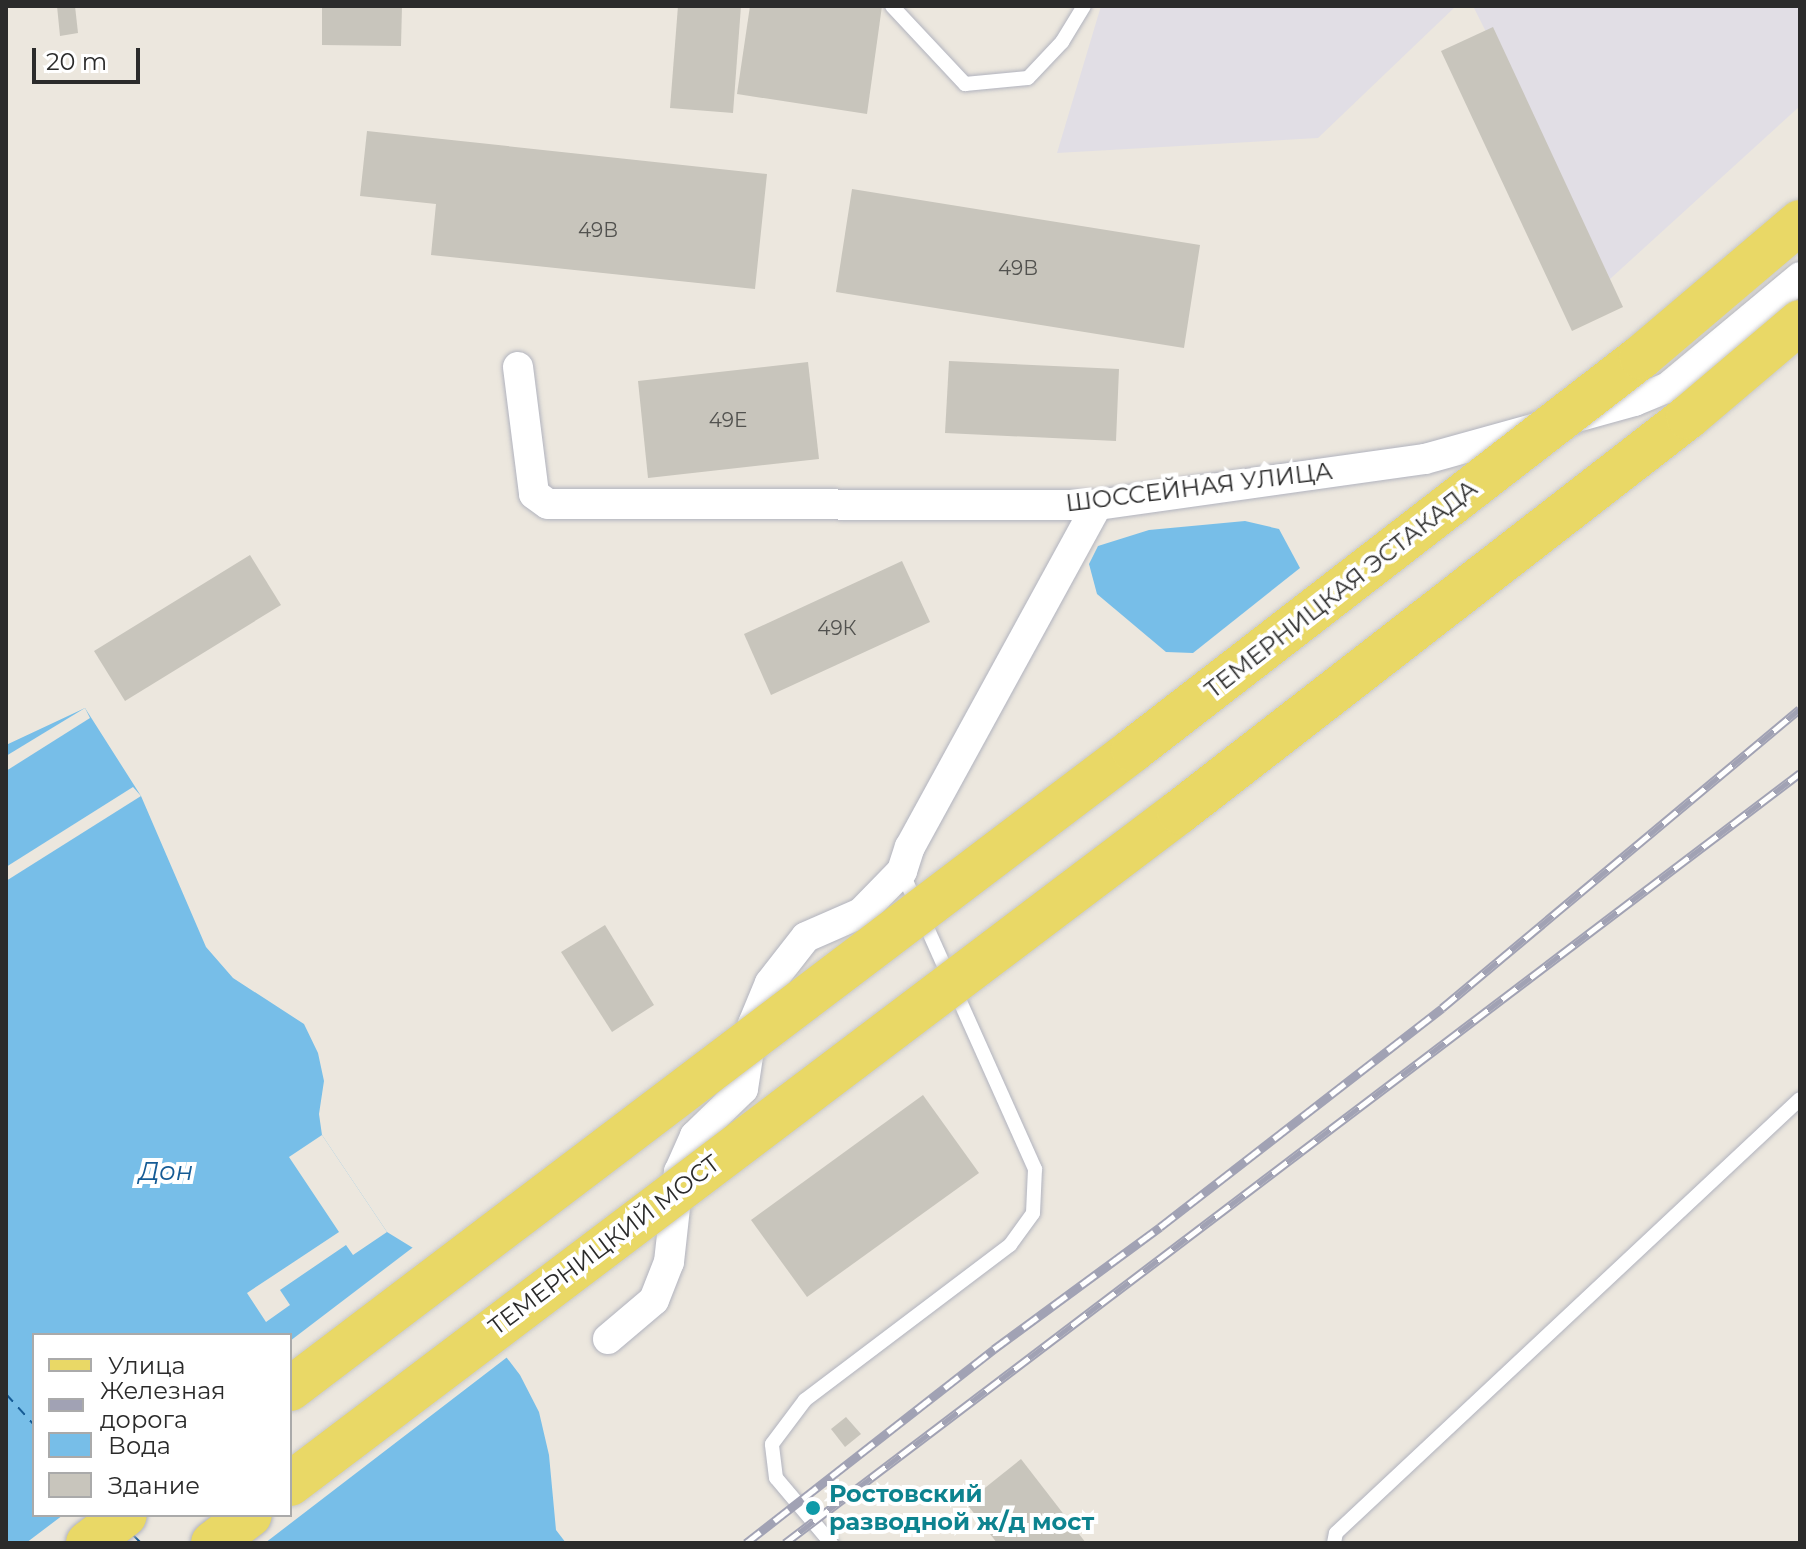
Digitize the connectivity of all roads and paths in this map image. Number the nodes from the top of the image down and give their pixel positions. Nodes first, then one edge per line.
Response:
1 (892, 6) edge
2 (1084, 6) edge
3 (1800, 222) edge
4 (1800, 277) edge
5 (1800, 322) edge
6 (518, 367) dead end
7 (1097, 505) junction
8 (902, 871) junction
9 (1800, 1099) edge
10 (608, 1339) dead end
11 (292, 1387) edge
12 (292, 1482) edge
13 (122, 1517) edge
14 (247, 1517) edge
15 (88, 1543) edge
16 (213, 1543) edge
17 (831, 1543) edge
18 (1334, 1543) edge

1 - 2 lane
3 - 11 main road, ТЕМЕРНИЦКАЯ ЭСТАКАДА, bridge
4 - 7 street, ШОССЕЙНАЯ УЛИЦА
5 - 12 main road, ТЕМЕРНИЦКИЙ МОСТ, bridge
6 - 7 street, ШОССЕЙНАЯ УЛИЦА
7 - 8 street
8 - 10 street
8 - 17 lane
9 - 18 lane
13 - 15 main road
14 - 16 main road

